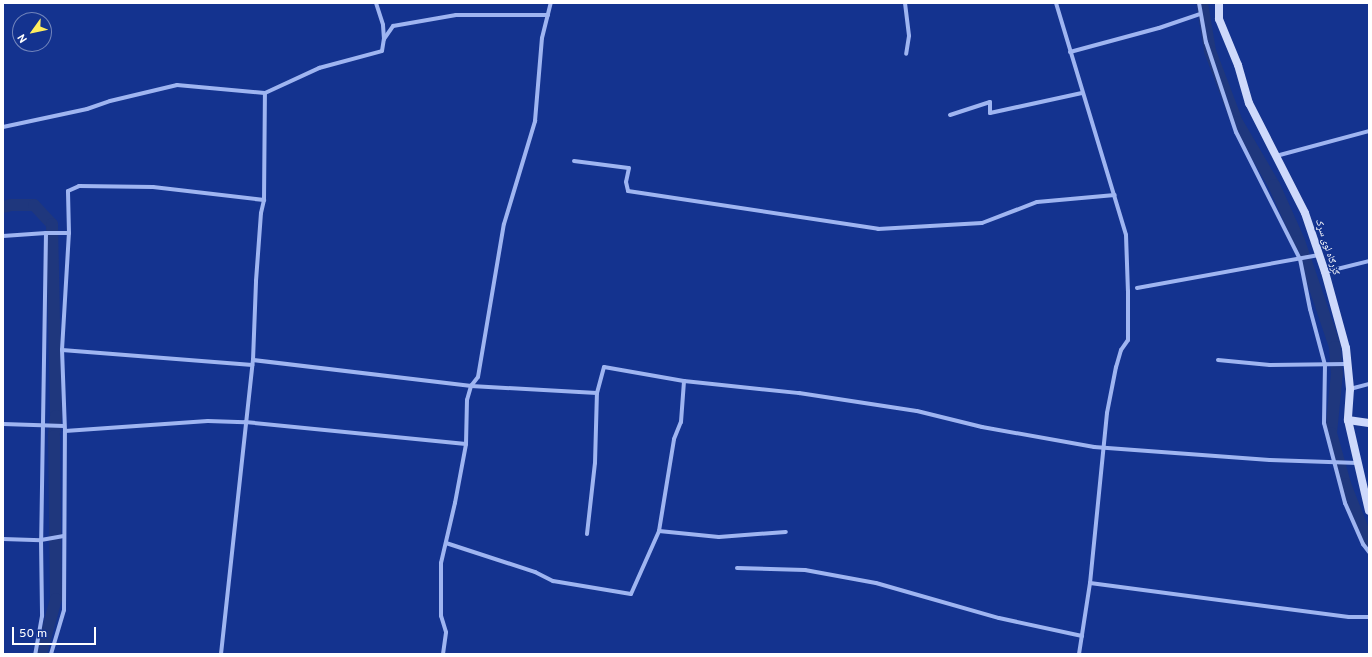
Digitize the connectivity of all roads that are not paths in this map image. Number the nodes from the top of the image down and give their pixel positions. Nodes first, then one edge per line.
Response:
1 (376, 3) edge
2 (551, 3) edge
3 (905, 3) edge
4 (1056, 3) edge
5 (1199, 3) edge
6 (1219, 3) edge
7 (1200, 14) junction
8 (548, 15) junction
9 (384, 39) junction
10 (1070, 52) junction
11 (906, 54) dead end
12 (264, 93) junction
13 (1082, 93) junction
14 (950, 115) dead end
15 (3, 127) edge
16 (1369, 131) edge
17 (1276, 156) junction
18 (574, 161) dead end
19 (1115, 195) junction
20 (264, 200) junction
21 (46, 233) junction
22 (69, 234) junction
23 (3, 236) edge
24 (1319, 255) junction
25 (1300, 259) junction
26 (1369, 261) edge
27 (1325, 272) junction
28 (1137, 288) dead end
29 (62, 350) junction
30 (253, 360) junction
31 (1218, 360) dead end
32 (1347, 364) junction
33 (252, 365) junction
34 (1325, 365) junction
35 (684, 381) junction
36 (1369, 384) edge
37 (471, 386) junction
38 (1350, 389) junction
39 (598, 393) junction
40 (1348, 420) junction
41 (245, 422) junction
42 (1369, 423) edge
43 (3, 424) edge
44 (43, 425) junction
45 (64, 426) junction
46 (65, 431) junction
47 (466, 444) junction
48 (1104, 447) junction
49 (1334, 463) junction
50 (1359, 463) junction
51 (1369, 511) edge
52 (659, 531) junction
53 (786, 532) dead end
54 (587, 534) dead end
55 (64, 536) junction
56 (3, 539) edge
57 (41, 540) junction
58 (446, 543) junction
59 (1369, 552) edge
60 (737, 568) dead end
61 (1090, 583) junction
62 (1369, 617) edge
63 (1082, 636) junction
64 (35, 654) edge
65 (51, 654) edge
66 (221, 654) edge
67 (443, 654) edge
68 (1079, 654) edge

1 - 9 street
2 - 8 street
3 - 11 street
4 - 10 street
5 - 7 street
6 - 17 street, ګزرګاه لوی سړک
7 - 10 street
7 - 25 street
8 - 9 street
8 - 37 street
9 - 12 street
10 - 13 street
12 - 15 street
12 - 20 street
13 - 14 street
13 - 19 street
16 - 17 street
17 - 24 street, ګزرګاه لوی سړک
18 - 19 street
19 - 48 street
20 - 22 street
20 - 30 street
21 - 22 street
21 - 23 street
21 - 44 street
22 - 29 street
24 - 25 street
24 - 27 street, ګزرګاه لوی سړک
25 - 28 street
25 - 34 street
26 - 27 street
27 - 32 street, ګزرګاه لوی سړک
29 - 33 street
29 - 45 street
30 - 33 street
30 - 37 street
31 - 34 street
32 - 34 street
32 - 38 street, ګزرګاه لوی سړک
33 - 41 street
34 - 49 street
35 - 39 street
35 - 48 street
35 - 52 street
36 - 38 street
37 - 39 street
37 - 47 street
38 - 40 street, ګزرګاه لوی سړک
39 - 54 street
40 - 42 street
40 - 50 street, ګزرګاه لوی سړک
41 - 46 street
41 - 47 street
41 - 66 street
43 - 44 street
44 - 45 street
44 - 57 street
45 - 46 street
46 - 55 street
47 - 58 street
48 - 49 street
48 - 61 street
49 - 50 street
49 - 59 street
50 - 51 street, ګزرګاه لوی سړک
52 - 53 street
52 - 58 street
55 - 57 street
55 - 65 street
56 - 57 street
57 - 64 street
58 - 67 street
60 - 63 street
61 - 62 street
61 - 63 street
63 - 68 street

